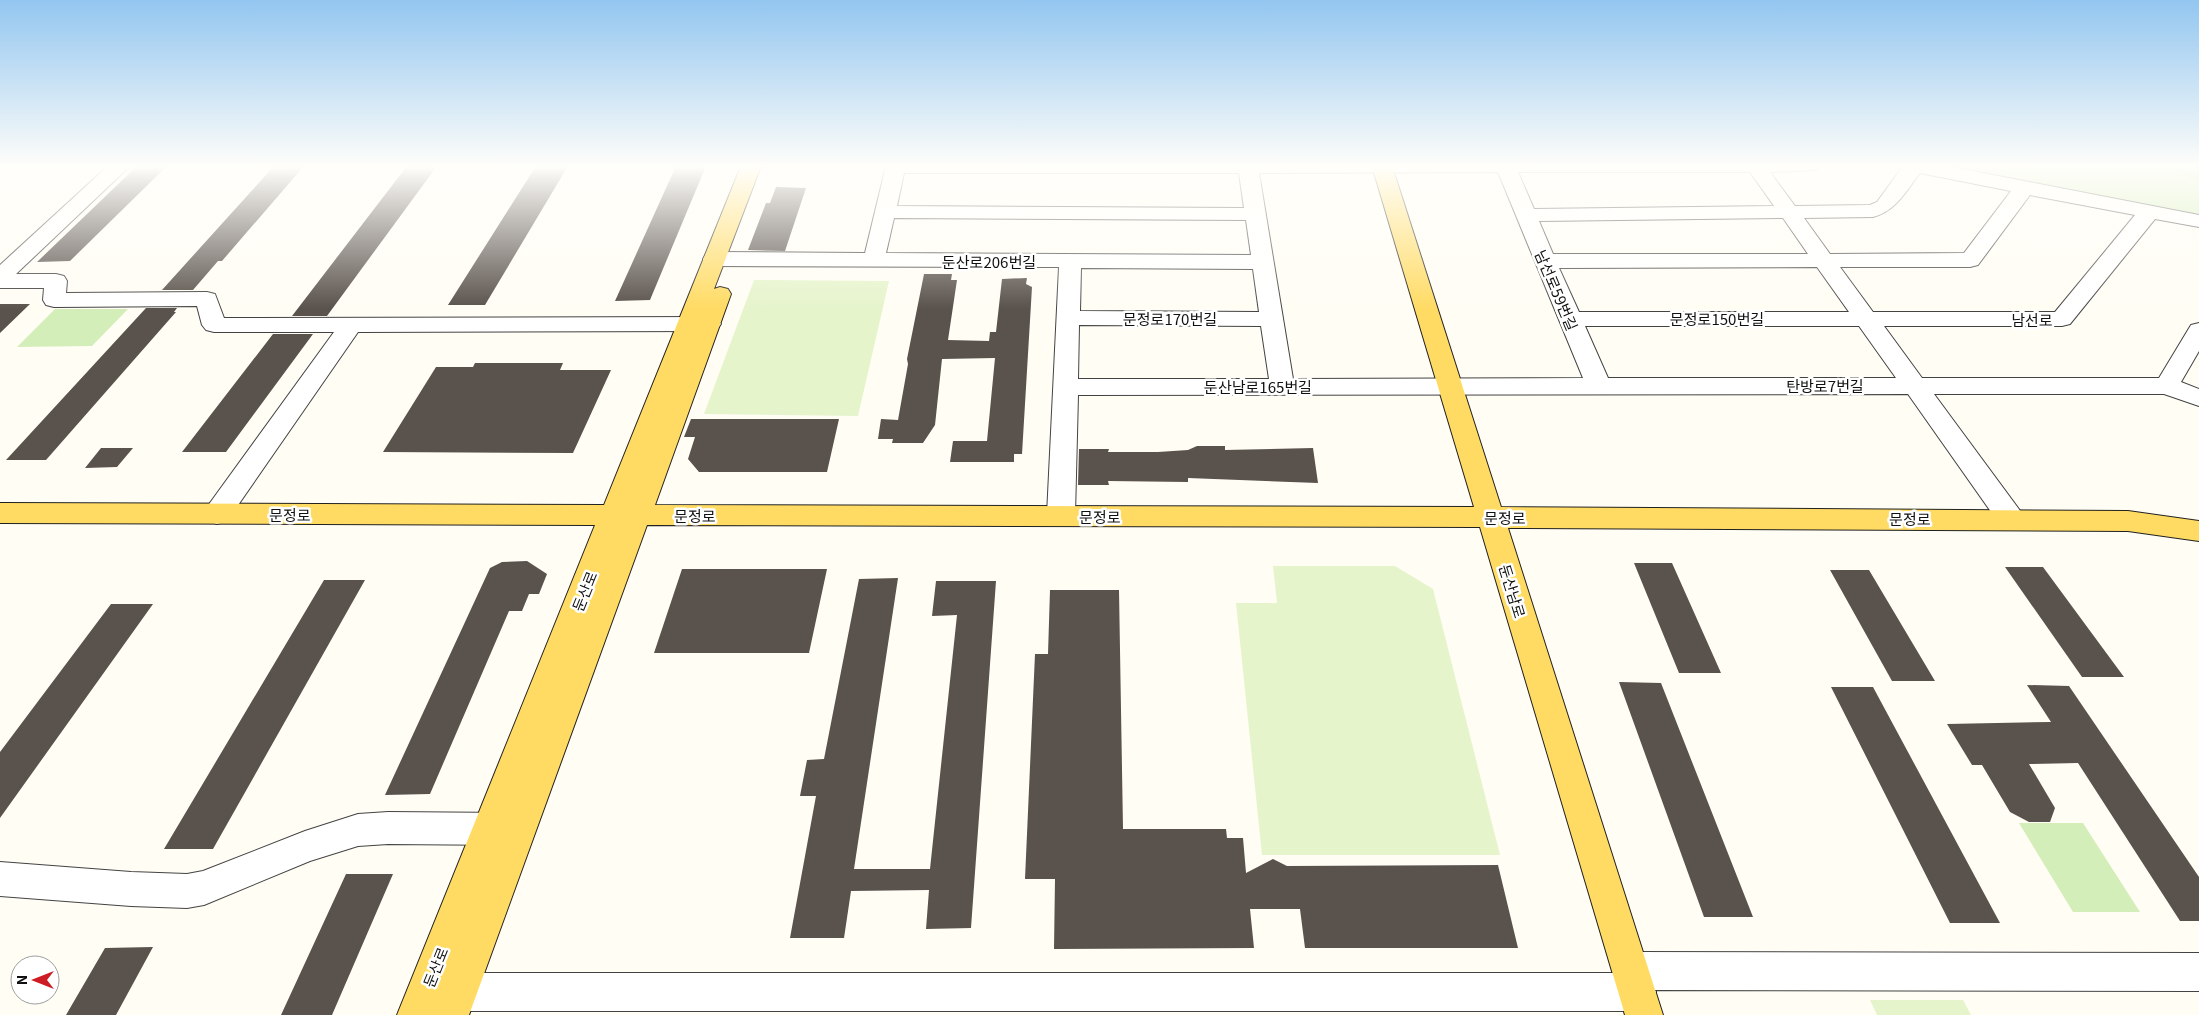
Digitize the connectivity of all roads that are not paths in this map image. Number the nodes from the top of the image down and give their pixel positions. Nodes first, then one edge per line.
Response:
1 (70, 213) edge
2 (737, 213) edge
3 (746, 213) edge
4 (886, 213) edge
5 (1138, 213) edge
6 (1396, 213) edge
7 (1669, 213) edge
8 (1789, 213) edge
9 (2005, 213) edge
10 (2148, 213) edge
11 (2157, 213) edge
12 (1255, 214) joint
13 (1526, 215) joint
14 (2199, 221) edge
15 (724, 259) junction
16 (874, 260) junction
17 (1070, 261) junction
18 (1545, 261) junction
19 (1824, 261) junction
20 (1263, 262) junction
21 (0, 279) edge
22 (1068, 318) junction
23 (1864, 318) junction
24 (1272, 319) junction
25 (1570, 319) junction
26 (699, 324) junction
27 (351, 325) junction
28 (2199, 330) edge
29 (1450, 385) junction
30 (1598, 385) junction
31 (1282, 386) junction
32 (1913, 386) junction
33 (2167, 386) junction
34 (1066, 387) junction
35 (2199, 398) edge
36 (0, 513) edge
37 (217, 514) junction
38 (626, 515) junction
39 (1061, 515) junction
40 (1490, 517) junction
41 (2011, 519) junction
42 (2199, 530) edge
43 (505, 828) junction
44 (0, 879) edge
45 (2199, 972) edge
46 (1637, 993) edge
47 (437, 1004) edge

1 - 21 street
2 - 15 main road, 둔산로
3 - 15 main road, 둔산로
4 - 16 street
5 - 12 street
6 - 29 main road, 둔산남로
7 - 13 street
8 - 19 street
9 - 19 street
10 - 23 street, 남선로
11 - 14 street
12 - 20 street
13 - 18 street, 남선로59번길
15 - 16 street, 둔산로206번길
15 - 26 main road, 둔산로
16 - 17 street, 둔산로206번길
17 - 20 street, 둔산로206번길
17 - 22 street
18 - 19 street
18 - 25 street, 남선로59번길
19 - 23 street
20 - 24 street
21 - 27 street
22 - 24 street, 문정로170번길
22 - 34 street
23 - 25 street, 문정로150번길
23 - 32 street
24 - 31 street
25 - 30 street, 남선로59번길
26 - 27 street
26 - 38 main road, 둔산로
27 - 37 street
28 - 33 street
29 - 30 street, 탄방로7번길
29 - 31 street, 둔산남로165번길
29 - 40 main road, 둔산남로
30 - 32 street, 탄방로7번길
31 - 34 street, 둔산남로165번길
32 - 33 street, 탄방로7번길
32 - 41 street
33 - 35 street, 탄방로7번길
34 - 39 street
36 - 37 main road, 문정로
37 - 38 main road, 문정로
38 - 39 main road, 문정로
38 - 43 main road, 둔산로
39 - 40 main road, 문정로
40 - 41 main road, 문정로
40 - 46 main road, 둔산남로
41 - 42 main road, 문정로
43 - 44 street
43 - 47 main road, 둔산로
45 - 46 street
46 - 47 street

